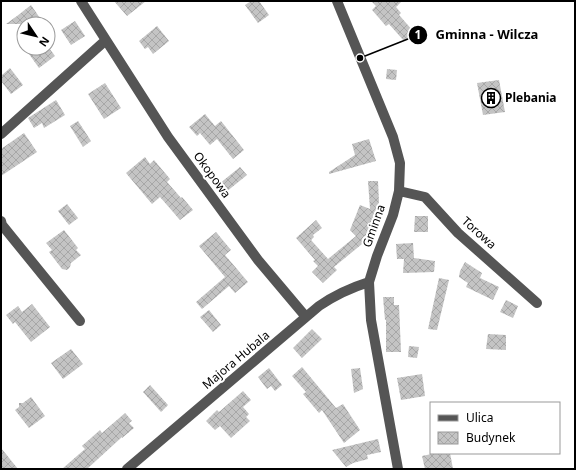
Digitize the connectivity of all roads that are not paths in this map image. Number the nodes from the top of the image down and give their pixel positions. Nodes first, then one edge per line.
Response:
1 (81, 1) edge
2 (337, 1) edge
3 (106, 40) junction
4 (1, 134) edge
5 (399, 191) junction
6 (1, 221) edge
7 (369, 282) junction
8 (538, 303) dead end
9 (306, 317) junction
10 (80, 321) dead end
11 (127, 469) edge
12 (398, 469) edge

1 - 3 street, Okopowa
2 - 5 street, Gminna
3 - 4 street
3 - 9 street, Okopowa
5 - 7 street, Gminna
5 - 8 street, Torowa
6 - 10 street
7 - 9 street, Majora Hubala
7 - 12 street, Gminna
9 - 11 street, Majora Hubala

